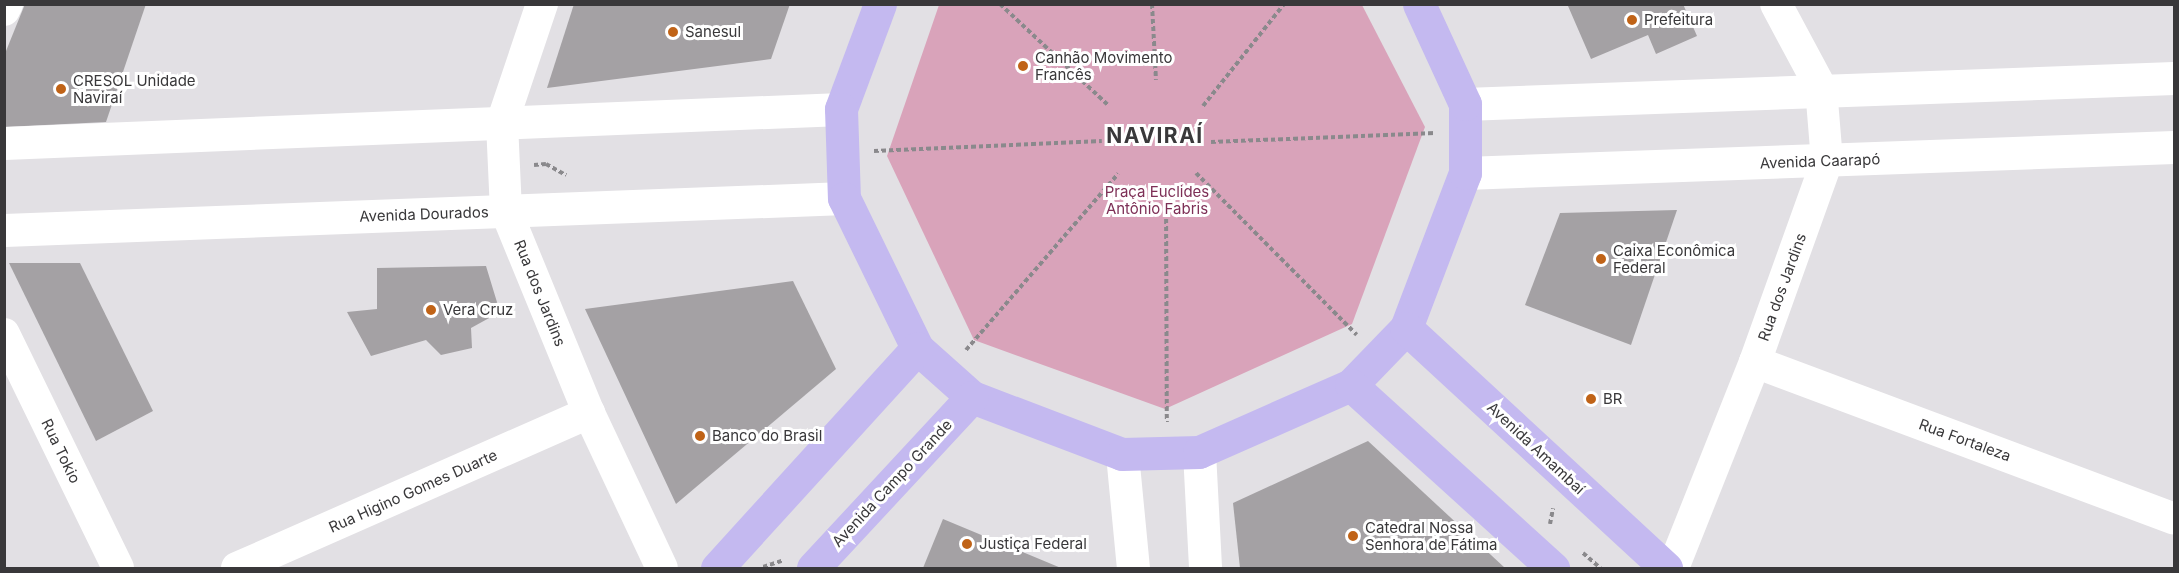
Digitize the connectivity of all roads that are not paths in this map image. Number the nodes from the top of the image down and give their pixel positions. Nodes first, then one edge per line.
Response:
1 (7, 4) edge
2 (542, 4) edge
3 (880, 4) edge
4 (1419, 4) edge
5 (1776, 4) edge
6 (4, 10) edge
7 (2175, 78) edge
8 (1821, 88) junction
9 (841, 109) junction
10 (1466, 118) junction
11 (502, 123) junction
12 (4, 143) edge
13 (2175, 147) edge
14 (1827, 161) junction
15 (1465, 173) junction
16 (844, 198) junction
17 (506, 211) junction
18 (4, 230) edge
19 (1406, 328) junction
20 (4, 334) edge
21 (917, 348) junction
22 (1755, 362) junction
23 (1351, 385) junction
24 (972, 397) junction
25 (589, 413) junction
26 (1183, 452) junction
27 (1122, 454) junction
28 (2175, 519) edge
29 (117, 568) edge
30 (237, 568) edge
31 (662, 568) edge
32 (717, 568) edge
33 (813, 568) edge
34 (1133, 568) edge
35 (1205, 568) edge
36 (1553, 568) edge
37 (1666, 568) edge
38 (1673, 568) edge

1 - 6 street
2 - 11 street, Rua dos Jardins
3 - 9 main road
4 - 10 main road
5 - 8 street, Rua dos Jardins
7 - 8 main road
8 - 10 main road
8 - 14 street, Rua dos Jardins
9 - 11 main road
9 - 16 main road
10 - 15 main road
11 - 12 main road
11 - 17 street, Rua dos Jardins
13 - 14 main road, Avenida Caarapó
14 - 15 main road, Avenida Caarapó
14 - 22 street, Rua dos Jardins
15 - 19 main road
16 - 17 main road, Avenida Dourados
16 - 21 main road
17 - 18 main road, Avenida Dourados
17 - 25 street, Rua dos Jardins
19 - 23 main road
19 - 37 main road, Avenida Amambaí
20 - 29 street, Rua Tokio
21 - 24 main road
21 - 32 main road
22 - 28 street, Rua Fortaleza
22 - 38 street, Rua dos Jardins
23 - 26 main road
23 - 36 main road
24 - 27 main road
24 - 33 main road, Avenida Campo Grande
25 - 30 street, Rua Higino Gomes Duarte
25 - 31 street, Rua dos Jardins
26 - 27 main road
26 - 35 main road
27 - 34 main road

